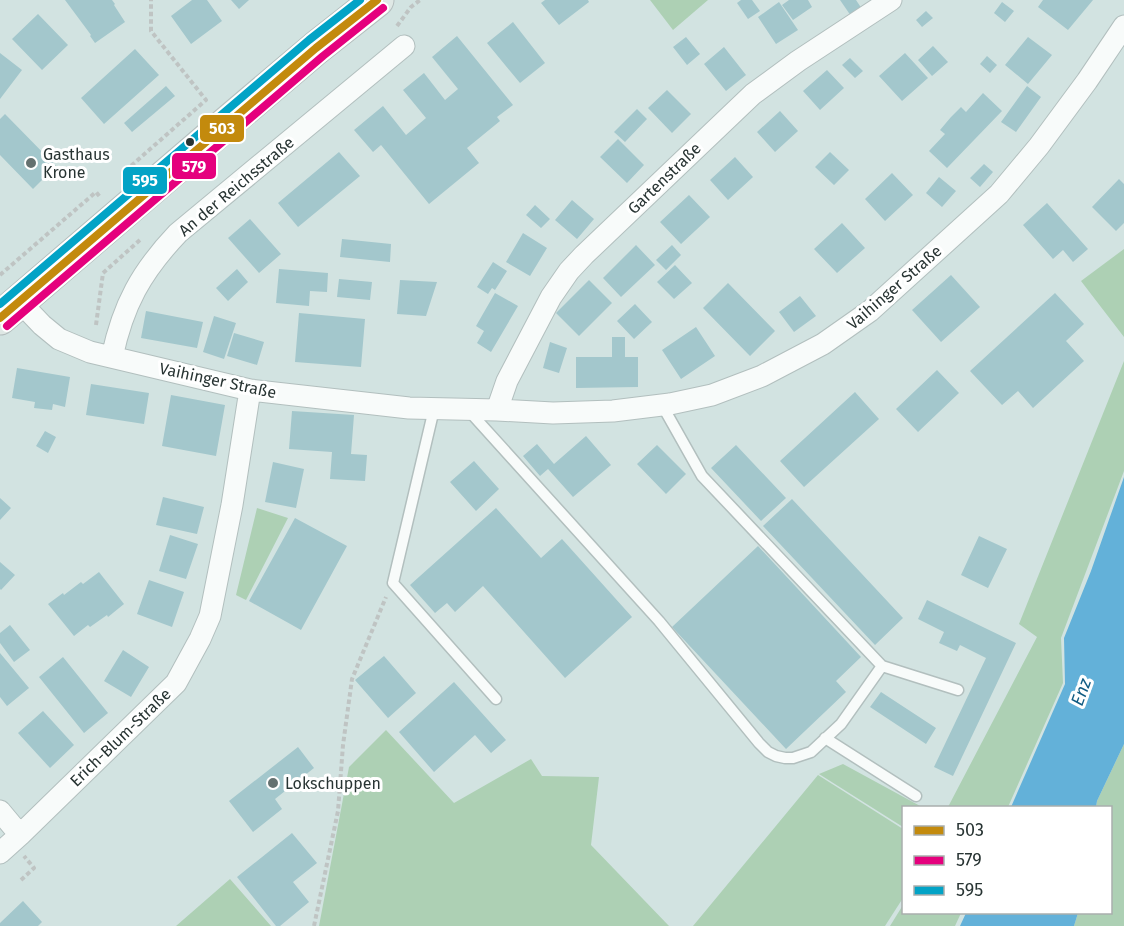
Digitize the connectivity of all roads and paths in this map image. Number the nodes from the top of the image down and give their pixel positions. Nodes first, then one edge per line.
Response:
1 (151, 0) edge
2 (377, 0) edge
3 (420, 0) edge
4 (891, 0) edge
5 (1124, 26) edge
6 (404, 46) joint
7 (207, 100) dead end
8 (102, 199) dead end
9 (130, 249) dead end
10 (0, 275) edge
11 (10, 310) edge
12 (96, 332) dead end
13 (112, 357) junction
14 (250, 390) junction
15 (662, 405) junction
16 (434, 409) junction
17 (469, 410) junction
18 (497, 410) junction
19 (393, 583) junction
20 (882, 666) junction
21 (958, 690) dead end
22 (496, 699) dead end
23 (825, 738) junction
24 (916, 796) dead end
25 (0, 810) edge
26 (20, 835) junction
27 (0, 853) edge
28 (30, 862) dead end
29 (21, 880) dead end
30 (314, 926) edge

1 - 7 path
2 - 11 main road
3 - 6 path
4 - 18 street, Gartenstraße
5 - 15 street, Vaihinger Straße
6 - 13 street, An der Reichsstraße
8 - 10 path
9 - 12 path
11 - 13 street, Vaihinger Straße
13 - 14 street, Vaihinger Straße
14 - 16 street, Vaihinger Straße
14 - 26 street, Erich-Blum-Straße
15 - 18 street, Vaihinger Straße
15 - 20 lane
16 - 17 street, Vaihinger Straße
16 - 19 lane
17 - 18 street, Vaihinger Straße
17 - 23 lane
19 - 22 lane
19 - 30 path
20 - 21 lane
20 - 23 lane
23 - 24 lane
25 - 26 street
26 - 27 street, Erich-Blum-Straße
28 - 29 path

